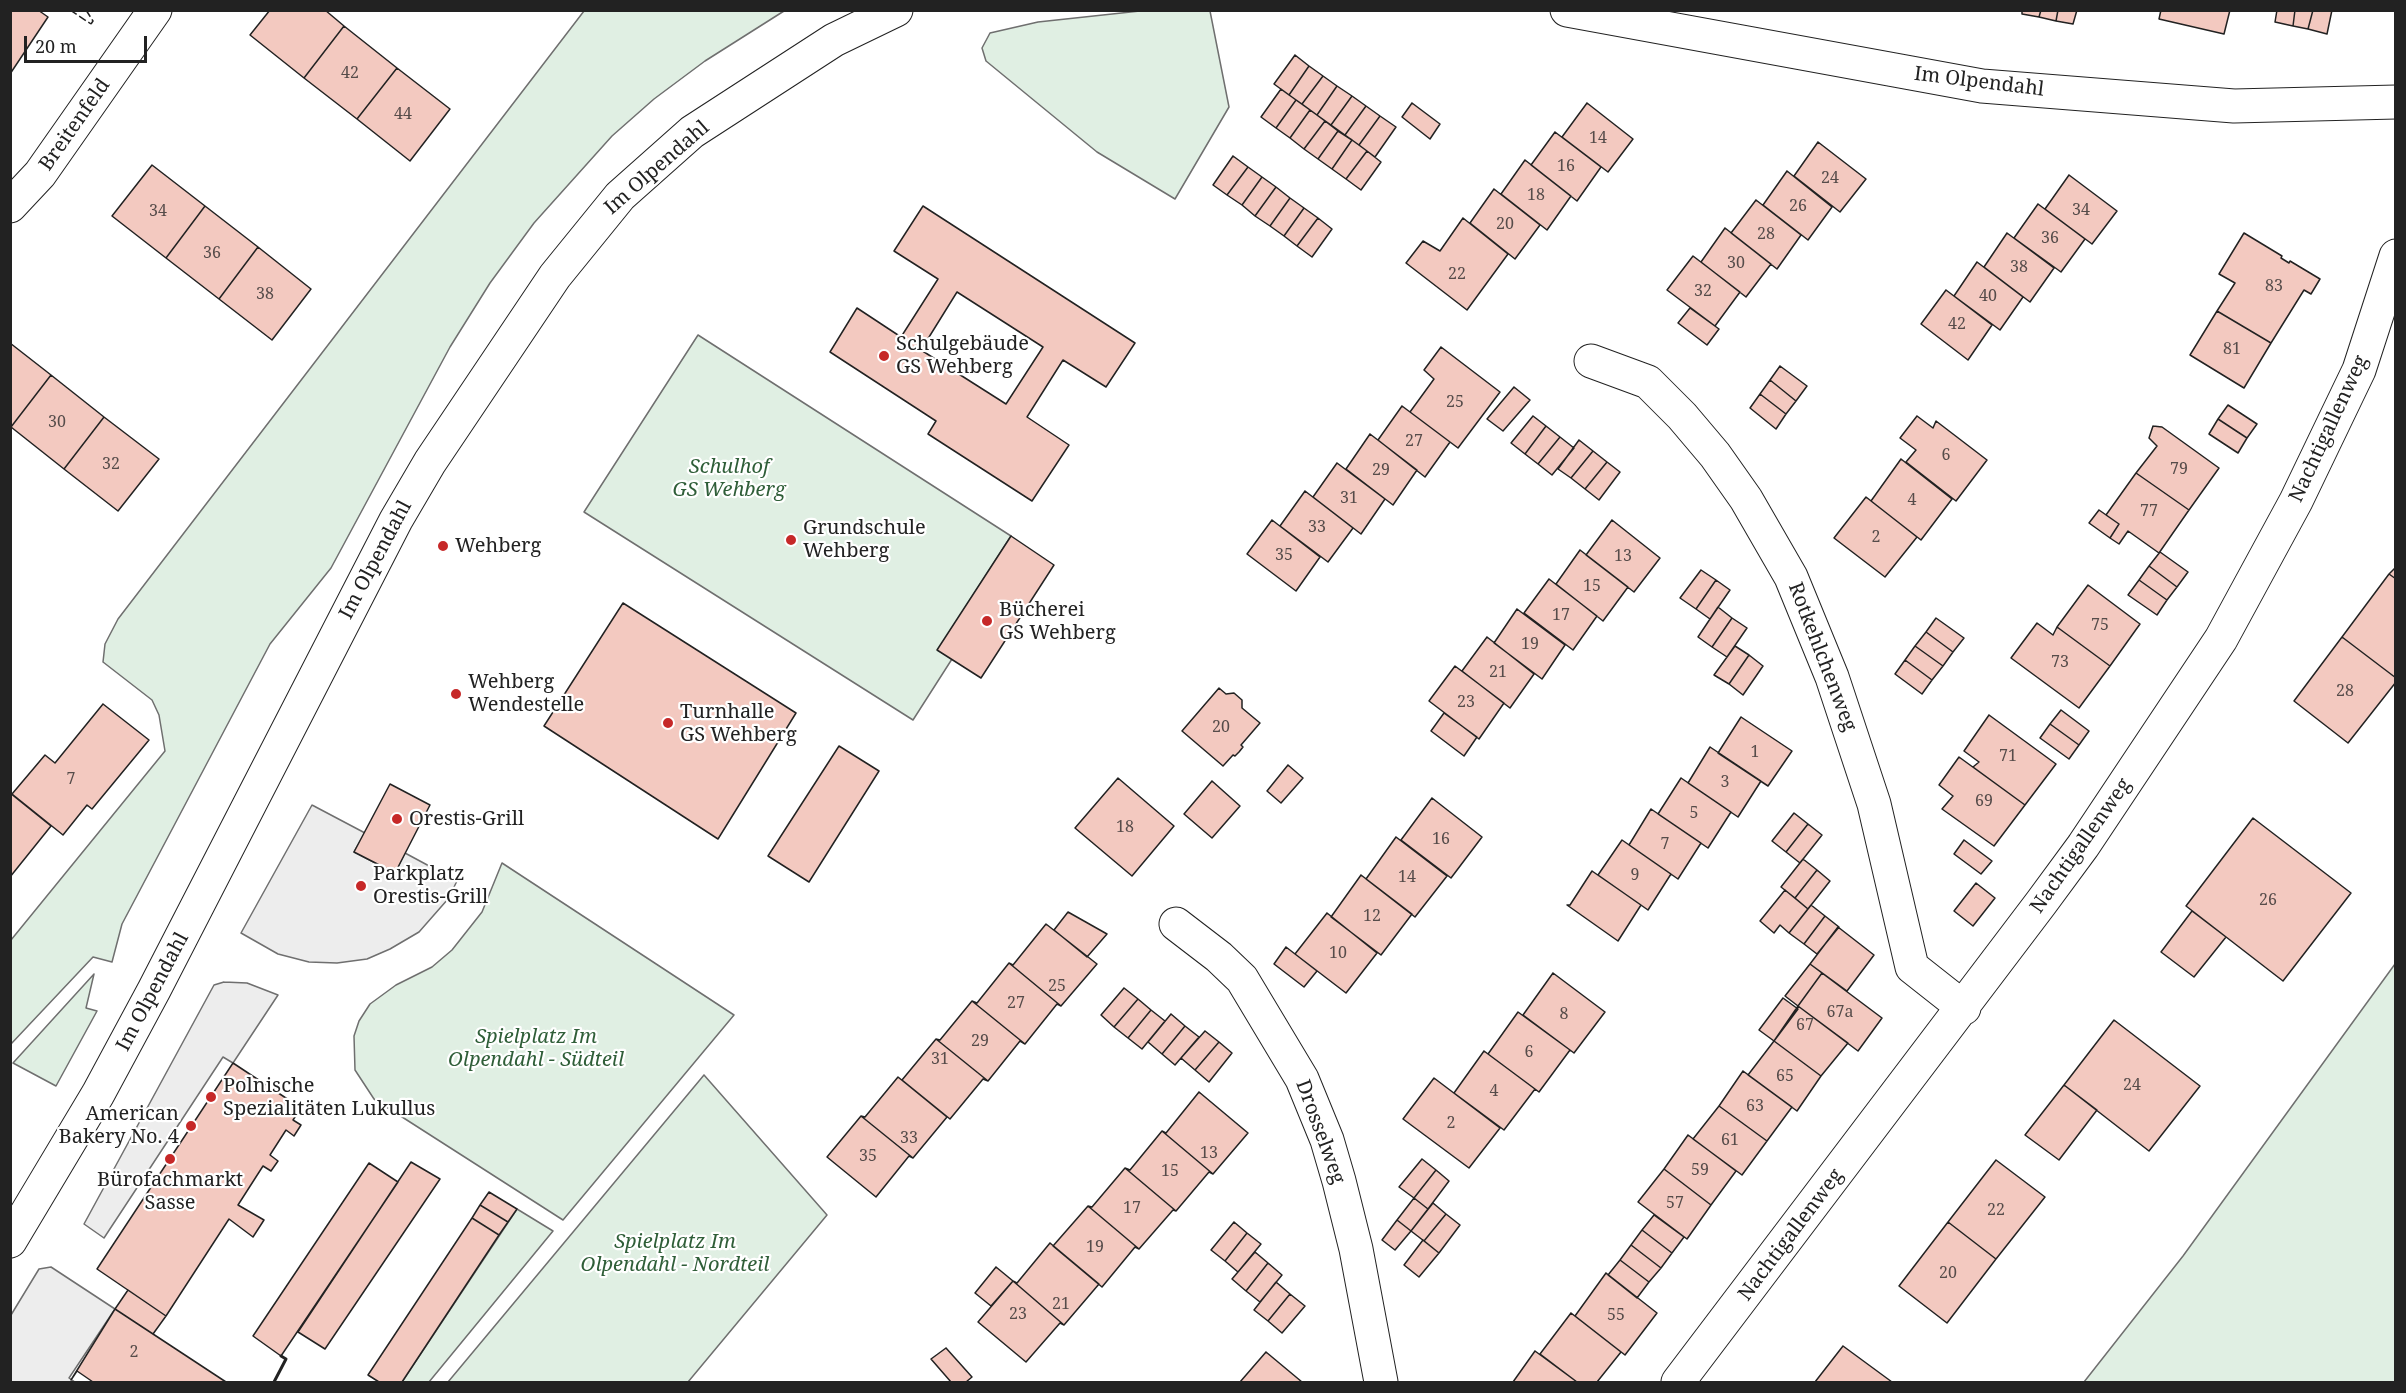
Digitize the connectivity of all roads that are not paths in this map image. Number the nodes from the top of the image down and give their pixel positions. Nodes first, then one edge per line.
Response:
1 (155, 10) edge
2 (896, 10) edge
3 (1567, 10) edge
4 (2396, 102) edge
5 (10, 206) edge
6 (2396, 256) edge
7 (1591, 361) dead end
8 (1176, 924) dead end
9 (1964, 1008) junction
10 (10, 1242) edge
11 (1381, 1383) edge
12 (1678, 1383) edge

1 - 5 street, Breitenfeld
2 - 10 street, Im Olpendahl
3 - 4 street, Im Olpendahl
6 - 9 street, Nachtigallenweg
7 - 9 street, Rotkehlchenweg
8 - 11 street, Drosselweg
9 - 12 street, Nachtigallenweg

